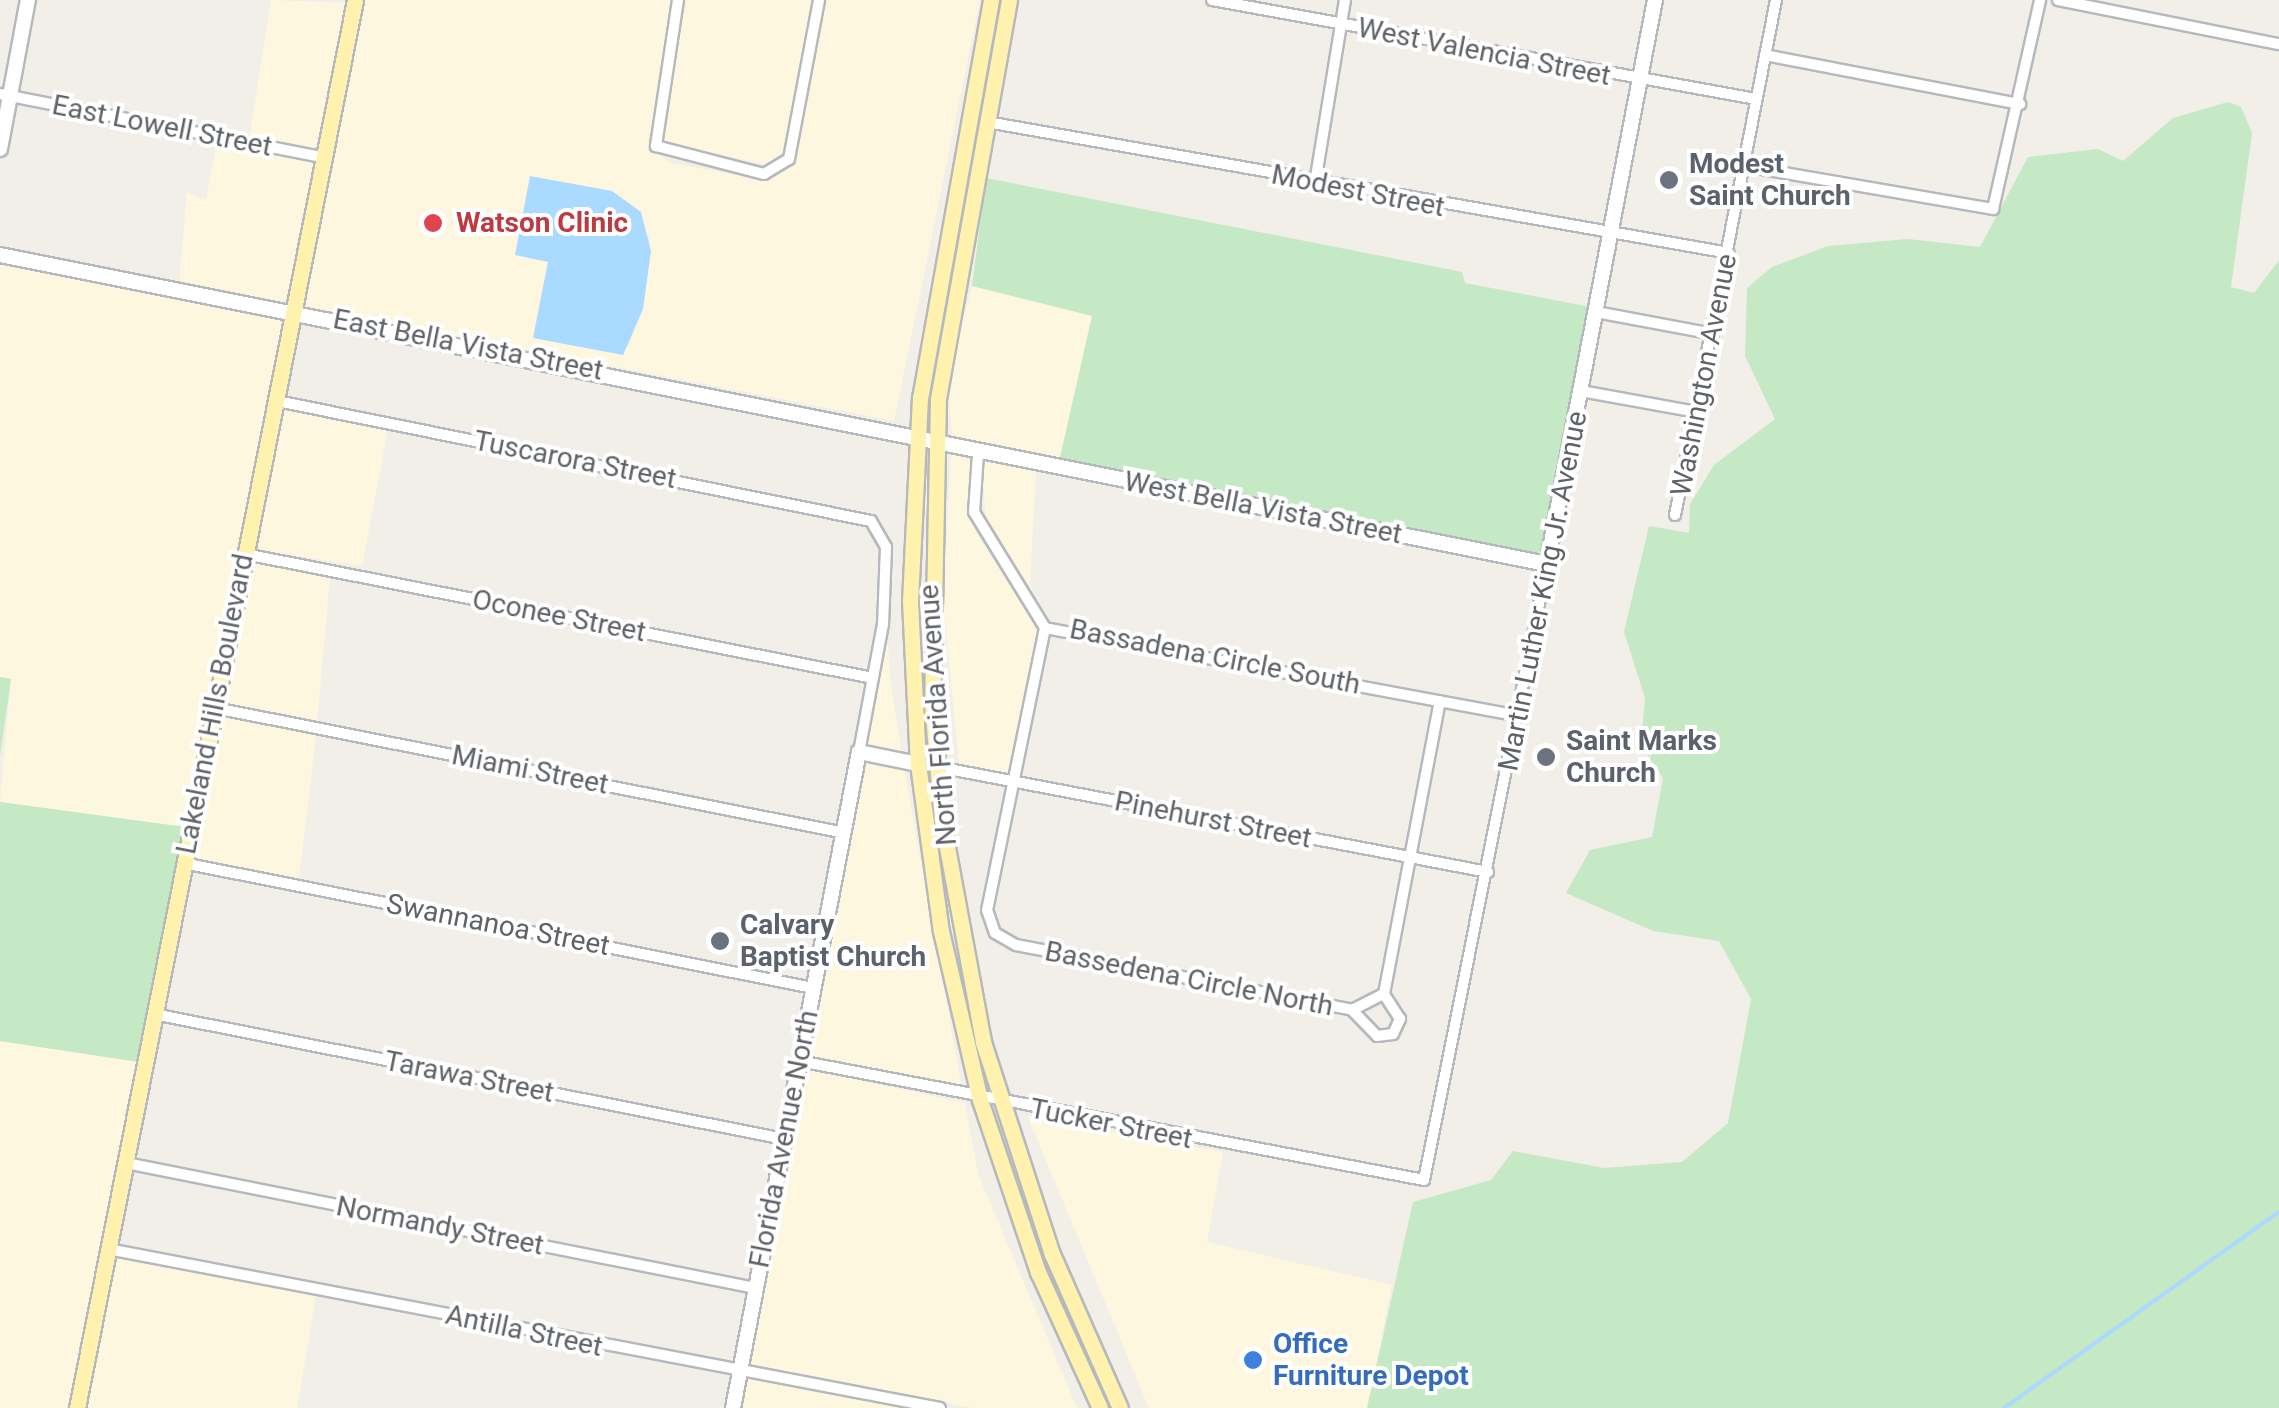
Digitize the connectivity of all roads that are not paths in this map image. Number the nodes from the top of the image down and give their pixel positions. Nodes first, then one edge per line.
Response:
1 (28, 0) edge
2 (355, 0) edge
3 (678, 0) edge
4 (819, 0) edge
5 (1010, 0) edge
6 (1212, 0) edge
7 (1345, 0) edge
8 (1655, 0) edge
9 (1776, 0) edge
10 (2040, 0) edge
11 (2058, 0) edge
12 (990, 3) edge
13 (1340, 24) junction
14 (2279, 44) edge
15 (1765, 56) junction
16 (1640, 79) junction
17 (5, 95) edge
18 (1756, 99) junction
19 (2020, 104) junction
20 (987, 122) junction
21 (0, 149) edge
22 (325, 158) junction
23 (1744, 166) junction
24 (1315, 183) junction
25 (1611, 234) junction
26 (1728, 253) junction
27 (0, 256) edge
28 (295, 311) junction
29 (1596, 312) junction
30 (1713, 334) junction
31 (1581, 391) junction
32 (277, 400) junction
33 (1696, 412) junction
34 (916, 436) junction
35 (934, 442) junction
36 (978, 454) junction
37 (1676, 515) dead end
38 (245, 554) junction
39 (1547, 564) junction
40 (1045, 628) junction
41 (873, 678) junction
42 (1440, 701) junction
43 (215, 708) junction
44 (1518, 716) junction
45 (858, 752) junction
46 (918, 764) junction
47 (938, 766) junction
48 (1012, 781) junction
49 (845, 833) junction
50 (1410, 858) junction
51 (183, 862) junction
52 (1488, 872) junction
53 (813, 988) junction
54 (1384, 994) junction
55 (1352, 1010) junction
56 (154, 1014) junction
57 (800, 1061) junction
58 (980, 1100) junction
59 (1001, 1104) junction
60 (784, 1139) junction
61 (126, 1163) junction
62 (1424, 1180) joint
63 (108, 1248) junction
64 (756, 1288) junction
65 (740, 1371) junction
66 (1082, 1371) junction
67 (77, 1408) edge
68 (732, 1408) edge
69 (940, 1408) edge
70 (1100, 1408) edge
71 (1111, 1408) edge
72 (1120, 1408) edge

1 - 17 street
2 - 22 main road, Lakeland Hills Boulevard
3 - 4 street
5 - 20 main road, North Florida Avenue
6 - 13 street, West Valencia Street
7 - 13 street
8 - 16 street, Martin Luther King Jr. Avenue
9 - 15 street, Washington Avenue
10 - 19 street
11 - 14 street
12 - 20 main road
12 - 34 main road, North Florida Avenue
13 - 16 street, West Valencia Street
13 - 24 street
15 - 18 street, Washington Avenue
15 - 19 street
16 - 18 street, West Valencia Street
16 - 25 street, Martin Luther King Jr. Avenue
17 - 21 street
17 - 22 street, East Lowell Street
18 - 23 street, Washington Avenue
19 - 23 street
20 - 24 street, Modest Street
20 - 35 main road, North Florida Avenue
22 - 28 main road, Lakeland Hills Boulevard
23 - 26 street, Washington Avenue
24 - 25 street, Modest Street
25 - 26 street, Modest Street
25 - 29 street, Martin Luther King Jr. Avenue
26 - 30 street, Washington Avenue
27 - 28 street, East Bella Vista Street
28 - 32 main road, Lakeland Hills Boulevard
28 - 34 street, East Bella Vista Street
29 - 30 street
29 - 31 street, Martin Luther King Jr. Avenue
30 - 33 street, Washington Avenue
31 - 33 street
31 - 39 street, Martin Luther King Jr. Avenue
32 - 38 main road, Lakeland Hills Boulevard
32 - 41 street, Tuscarora Street
33 - 37 street, Washington Avenue
34 - 35 street, East Bella Vista Street
34 - 46 main road, North Florida Avenue
35 - 36 street, West Bella Vista Street
35 - 47 main road, North Florida Avenue
36 - 39 street, West Bella Vista Street
36 - 40 street, Bassadena Circle South
38 - 41 street, Oconee Street
38 - 43 main road, Lakeland Hills Boulevard
39 - 44 street, Martin Luther King Jr. Avenue
40 - 42 street, Bassadena Circle South
40 - 48 street
41 - 45 street
42 - 44 street, Bassadena Circle South
42 - 50 street
43 - 49 street, Miami Street
43 - 51 main road, Lakeland Hills Boulevard
44 - 52 street, Martin Luther King Jr. Avenue
45 - 46 street
45 - 49 street, Florida Avenue North
46 - 58 main road, North Florida Avenue
47 - 48 street, Pinehurst Street
47 - 59 main road, North Florida Avenue
48 - 50 street, Pinehurst Street
48 - 55 street, Bassedena Circle North
49 - 53 street, Florida Avenue North
50 - 52 street, Pinehurst Street
50 - 54 street
51 - 53 street, Swannanoa Street
51 - 56 main road, Lakeland Hills Boulevard
52 - 62 street, Martin Luther King Jr. Avenue
53 - 57 street, Florida Avenue North
54 - 55 street, Bassedena Circle North
54 - 55 street
56 - 60 street, Tarawa Street
56 - 61 main road, Lakeland Hills Boulevard
57 - 58 street, Tucker Street
57 - 60 street, Florida Avenue North
58 - 59 street, Tucker Street
58 - 66 main road, North Florida Avenue
59 - 62 street, Tucker Street
59 - 72 main road, North Florida Avenue
60 - 64 street, Florida Avenue North
61 - 63 main road, Lakeland Hills Boulevard
61 - 64 street, Normandy Street
63 - 65 street, Antilla Street
63 - 67 main road, Lakeland Hills Boulevard
64 - 65 street, Florida Avenue North
65 - 68 street, Florida Avenue North
65 - 69 street, Antilla Street
66 - 70 main road, North Florida Avenue
66 - 71 main road

